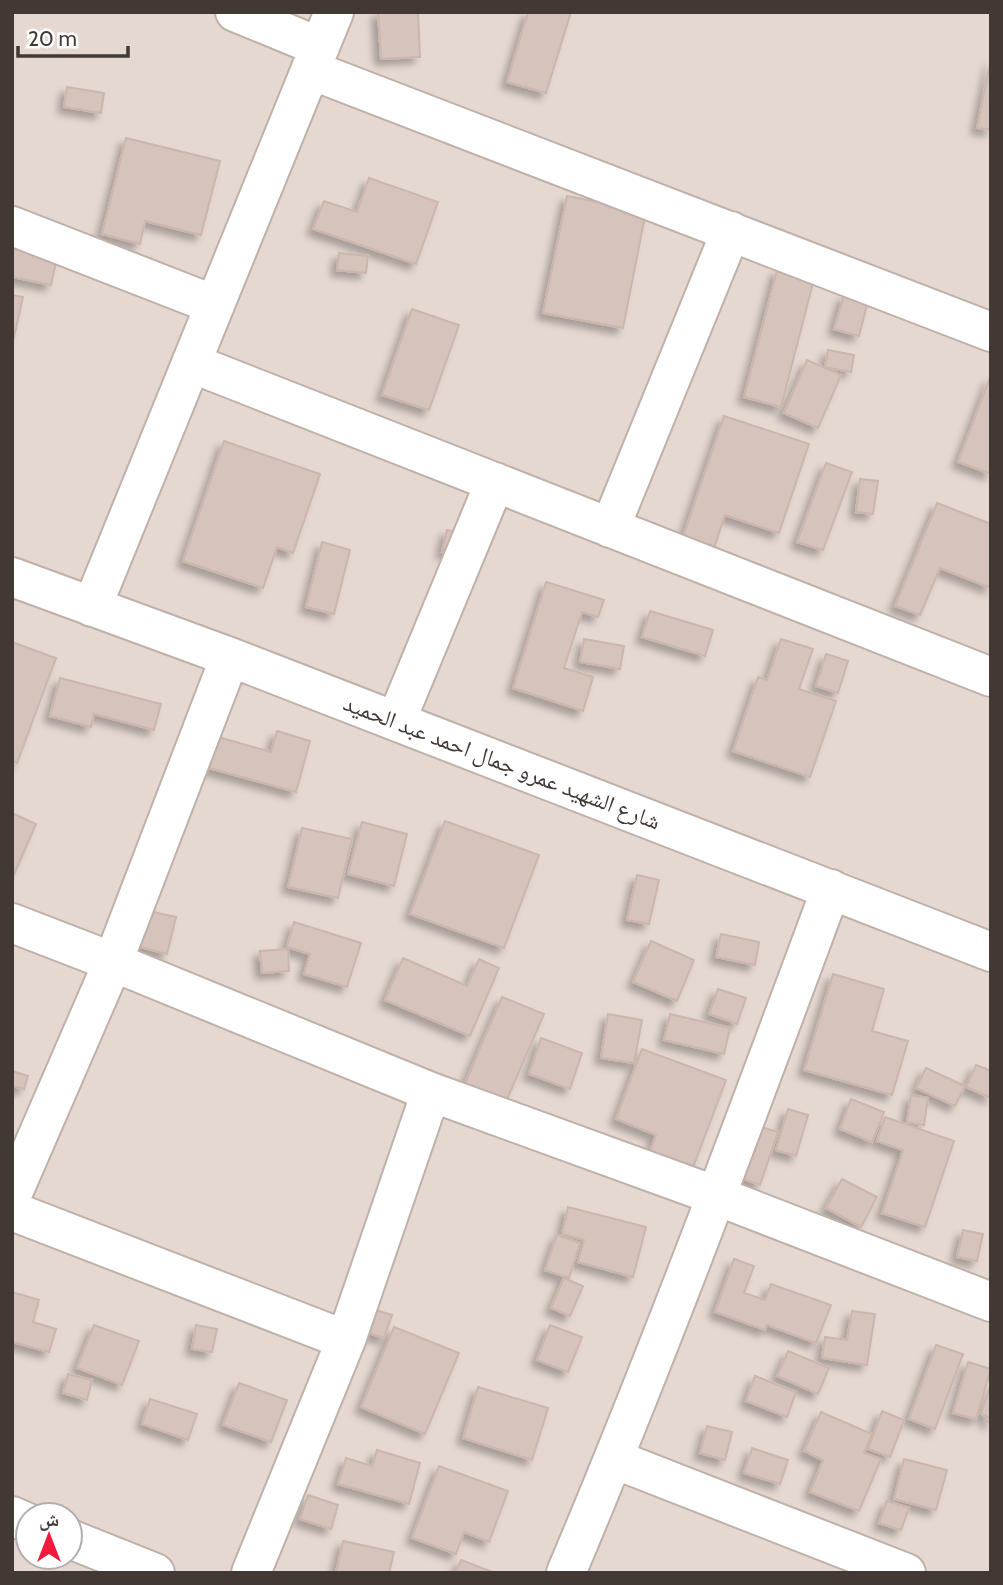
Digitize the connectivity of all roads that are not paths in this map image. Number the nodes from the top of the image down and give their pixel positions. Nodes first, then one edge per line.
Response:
1 (235, 12) edge
2 (334, 12) edge
3 (316, 58) junction
4 (12, 226) edge
5 (731, 231) junction
6 (215, 305) junction
7 (991, 332) edge
8 (191, 363) junction
9 (495, 482) junction
10 (610, 528) junction
11 (12, 577) edge
12 (92, 607) junction
13 (230, 657) junction
14 (991, 677) edge
15 (396, 721) junction
16 (831, 889) junction
17 (12, 923) edge
18 (988, 942) edge
19 (113, 962) junction
20 (430, 1092) junction
21 (12, 1195) edge
22 (717, 1196) junction
23 (12, 1211) edge
24 (991, 1302) edge
25 (346, 1340) junction
26 (614, 1459) junction
27 (84, 1545) edge
28 (155, 1573) edge
29 (251, 1573) edge
30 (566, 1573) edge
31 (906, 1573) edge

1 - 3 street
2 - 3 street
3 - 5 street
3 - 6 street
4 - 6 street
5 - 7 street
5 - 10 street
6 - 8 street
8 - 9 street
8 - 12 street
9 - 10 street
9 - 15 street
10 - 14 street
11 - 12 street, شارع الشهيد عمرو جمال احمد عبد الحميد
12 - 13 street, شارع الشهيد عمرو جمال احمد عبد الحميد
13 - 15 street, شارع الشهيد عمرو جمال احمد عبد الحميد
13 - 19 street
15 - 16 street, شارع الشهيد عمرو جمال احمد عبد الحميد
16 - 18 street, شارع الشهيد عمرو جمال احمد عبد الحميد
16 - 22 street
17 - 19 street
19 - 20 street
19 - 21 street
20 - 22 street
20 - 25 street
22 - 24 street
22 - 26 street
23 - 25 street
25 - 29 street
26 - 30 street
26 - 31 street
27 - 28 street

